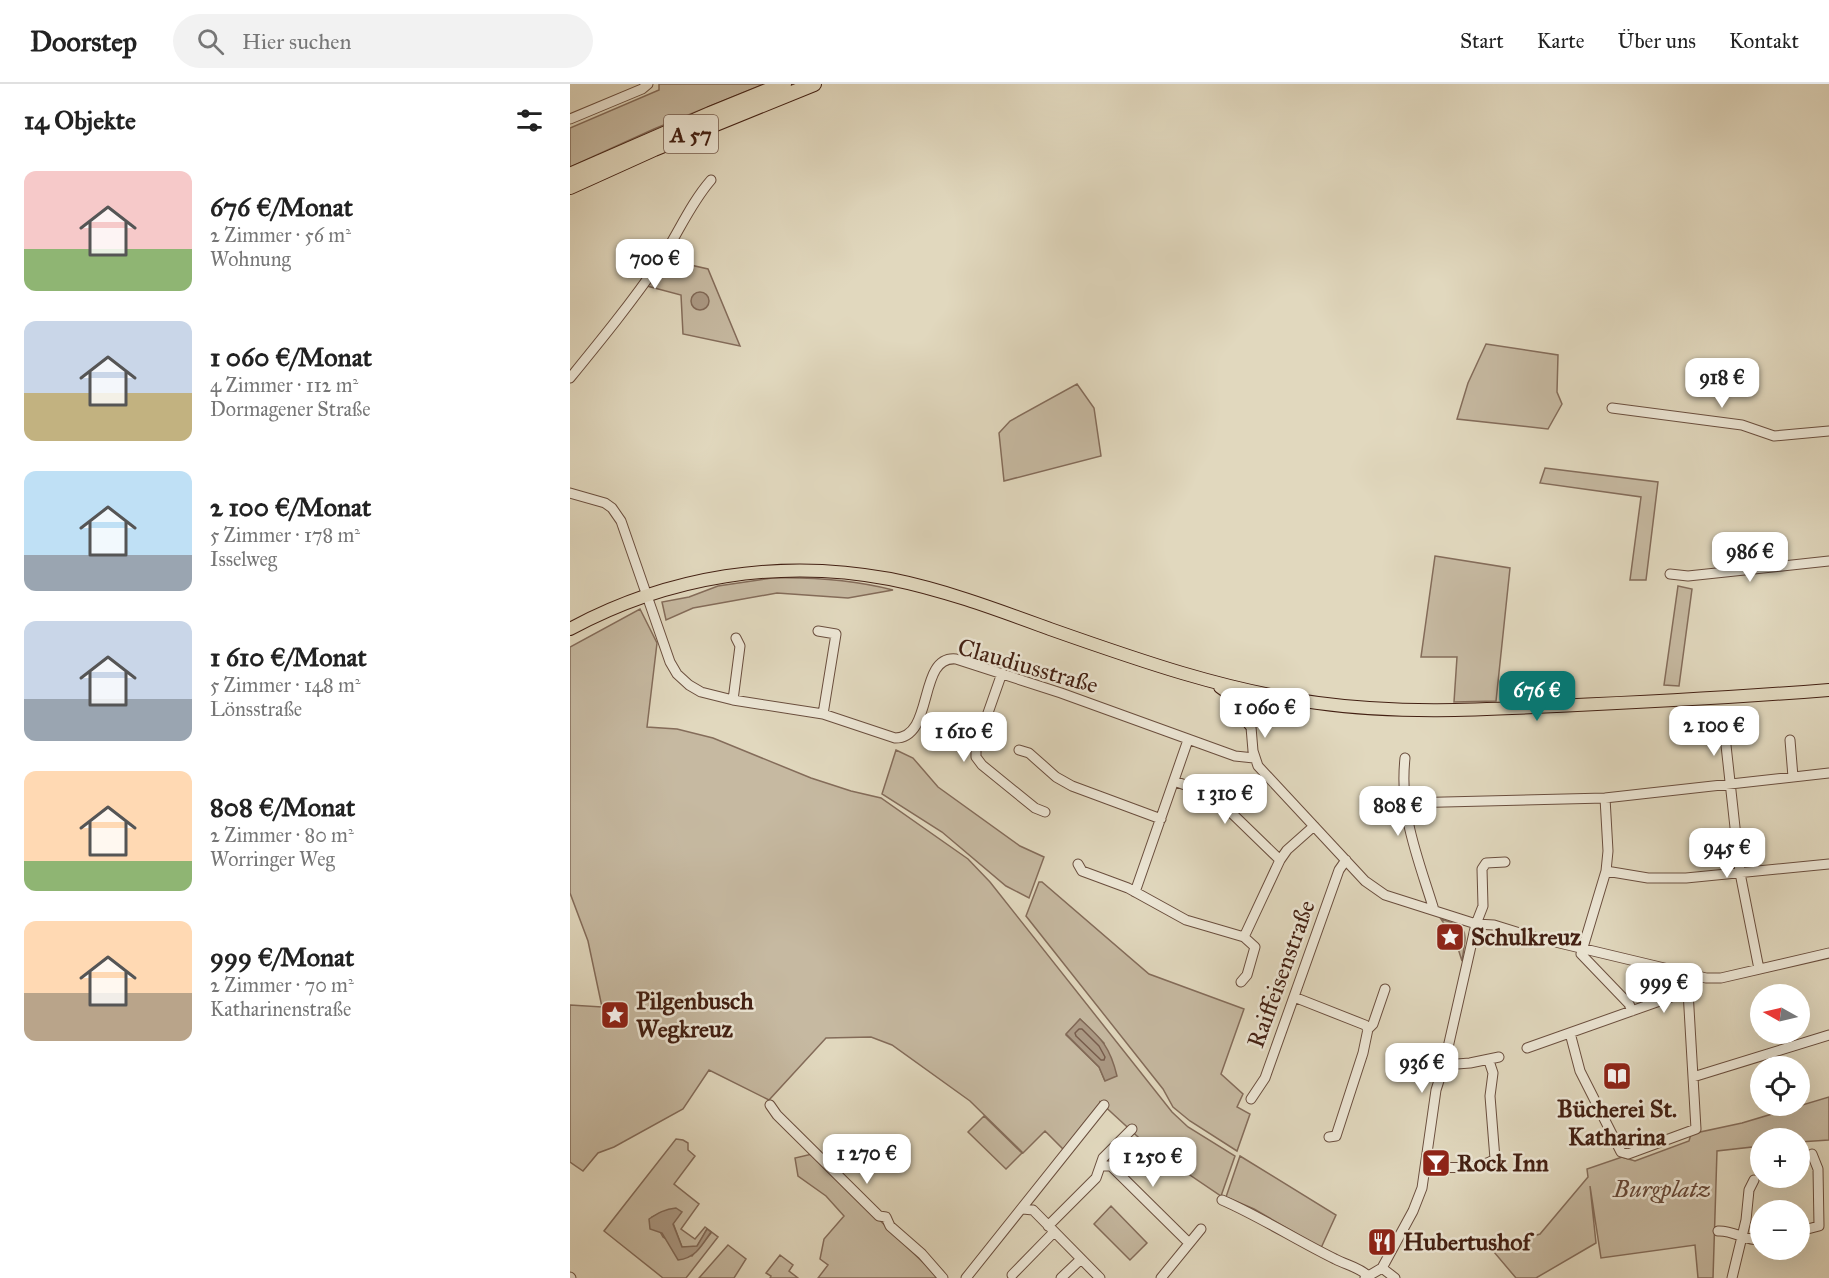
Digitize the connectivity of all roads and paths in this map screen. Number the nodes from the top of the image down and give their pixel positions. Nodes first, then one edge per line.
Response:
1 (648, 84) edge
2 (784, 84) edge
3 (814, 84) edge
4 (570, 119) edge
5 (570, 175) edge
6 (711, 180) dead end
7 (570, 187) edge
8 (570, 378) edge
9 (1612, 408) dead end
10 (1829, 431) edge
11 (570, 493) edge
12 (1829, 561) edge
13 (1670, 574) dead end
14 (648, 595) junction
15 (570, 629) edge
16 (818, 631) dead end
17 (736, 638) dead end
18 (1002, 673) junction
19 (1214, 682) junction
20 (1829, 690) edge
21 (1248, 691) junction
22 (733, 700) junction
23 (823, 714) junction
24 (1250, 724) junction
25 (1724, 727) dead end
26 (1188, 740) junction
27 (1790, 740) dead end
28 (1019, 750) dead end
29 (1254, 758) junction
30 (1405, 758) dead end
31 (1829, 773) edge
32 (1793, 777) junction
33 (1174, 781) junction
34 (1730, 784) junction
35 (1605, 798) junction
36 (1404, 803) junction
37 (1045, 812) dead end
38 (1161, 819) junction
39 (1314, 826) junction
40 (1280, 860) junction
41 (1346, 860) junction
42 (1505, 862) dead end
43 (1078, 864) dead end
44 (1829, 864) edge
45 (1606, 871) junction
46 (1740, 873) junction
47 (1135, 892) junction
48 (1434, 910) junction
49 (1476, 924) junction
50 (1244, 937) junction
51 (1583, 949) junction
52 (1829, 953) edge
53 (1759, 969) junction
54 (1690, 974) junction
55 (1241, 982) dead end
56 (1385, 989) dead end
57 (1688, 991) junction
58 (1294, 997) junction
59 (1632, 1011) junction
60 (1368, 1029) junction
61 (1570, 1033) junction
62 (1829, 1035) edge
63 (1527, 1048) dead end
64 (1499, 1057) dead end
65 (1489, 1060) junction
66 (1444, 1065) junction
67 (1693, 1077) junction
68 (1251, 1100) dead end
69 (1104, 1104) dead end
70 (770, 1105) dead end
71 (1132, 1129) dead end
72 (1329, 1137) dead end
73 (1812, 1154) dead end
74 (1102, 1166) junction
75 (1425, 1167) junction
76 (1750, 1188) edge
77 (1222, 1200) dead end
78 (1023, 1209) junction
79 (1810, 1228) edge
80 (1051, 1229) junction
81 (1201, 1229) dead end
82 (1718, 1231) dead end
83 (1742, 1237) junction
84 (1750, 1239) edge
85 (1189, 1243) junction
86 (1081, 1259) junction
87 (1384, 1273) edge
88 (1012, 1275) dead end
89 (1367, 1277) edge
90 (942, 1278) edge
91 (966, 1278) edge
92 (1062, 1278) edge
93 (1100, 1278) edge
94 (1161, 1278) edge
95 (1395, 1278) edge
96 (1732, 1278) edge

1 - 4 street
2 - 5 highway, A 57
3 - 7 highway, A 57
6 - 8 street
9 - 10 street
11 - 14 street, Claudiusstraße
12 - 13 street
14 - 15 main road
14 - 19 main road
14 - 22 street, Claudiusstraße
16 - 23 street
17 - 22 street
18 - 23 street, Claudiusstraße
18 - 26 street, Claudiusstraße
18 - 37 street
19 - 21 main road
19 - 24 main road
20 - 21 main road
21 - 24 street
22 - 23 street, Claudiusstraße
24 - 29 street
25 - 34 street
26 - 29 street, Claudiusstraße
26 - 33 street
27 - 32 street
28 - 38 street
29 - 39 street
30 - 36 street
31 - 32 street
32 - 34 street
33 - 38 street
33 - 40 street
34 - 35 street
34 - 46 street
35 - 36 street
35 - 45 street
36 - 48 street
38 - 47 street
39 - 40 street
39 - 41 street
40 - 50 street
41 - 48 street
41 - 58 street, Raiffeisenstraße
42 - 49 street
43 - 47 street
44 - 46 street
45 - 46 street
45 - 51 street
46 - 53 street
47 - 50 street
48 - 49 street
49 - 51 street
49 - 66 street
50 - 55 street
51 - 54 street
51 - 59 street
52 - 53 street
53 - 54 street
54 - 57 street
56 - 60 street
57 - 59 street
57 - 67 street
58 - 60 street
58 - 68 street, Raiffeisenstraße
59 - 61 street
60 - 72 street
61 - 63 street
61 - 67 street
62 - 67 street
64 - 65 street
65 - 66 street
65 - 75 street
66 - 75 street
69 - 78 street
70 - 90 street
71 - 74 street
73 - 79 street
74 - 80 street
74 - 85 street
75 - 87 street
76 - 83 street
77 - 89 street
78 - 80 street
78 - 91 street
80 - 86 street
80 - 88 street
81 - 85 street
82 - 83 street
83 - 84 street
83 - 96 street
85 - 94 street
86 - 92 street
86 - 93 street
87 - 89 street
87 - 95 street

